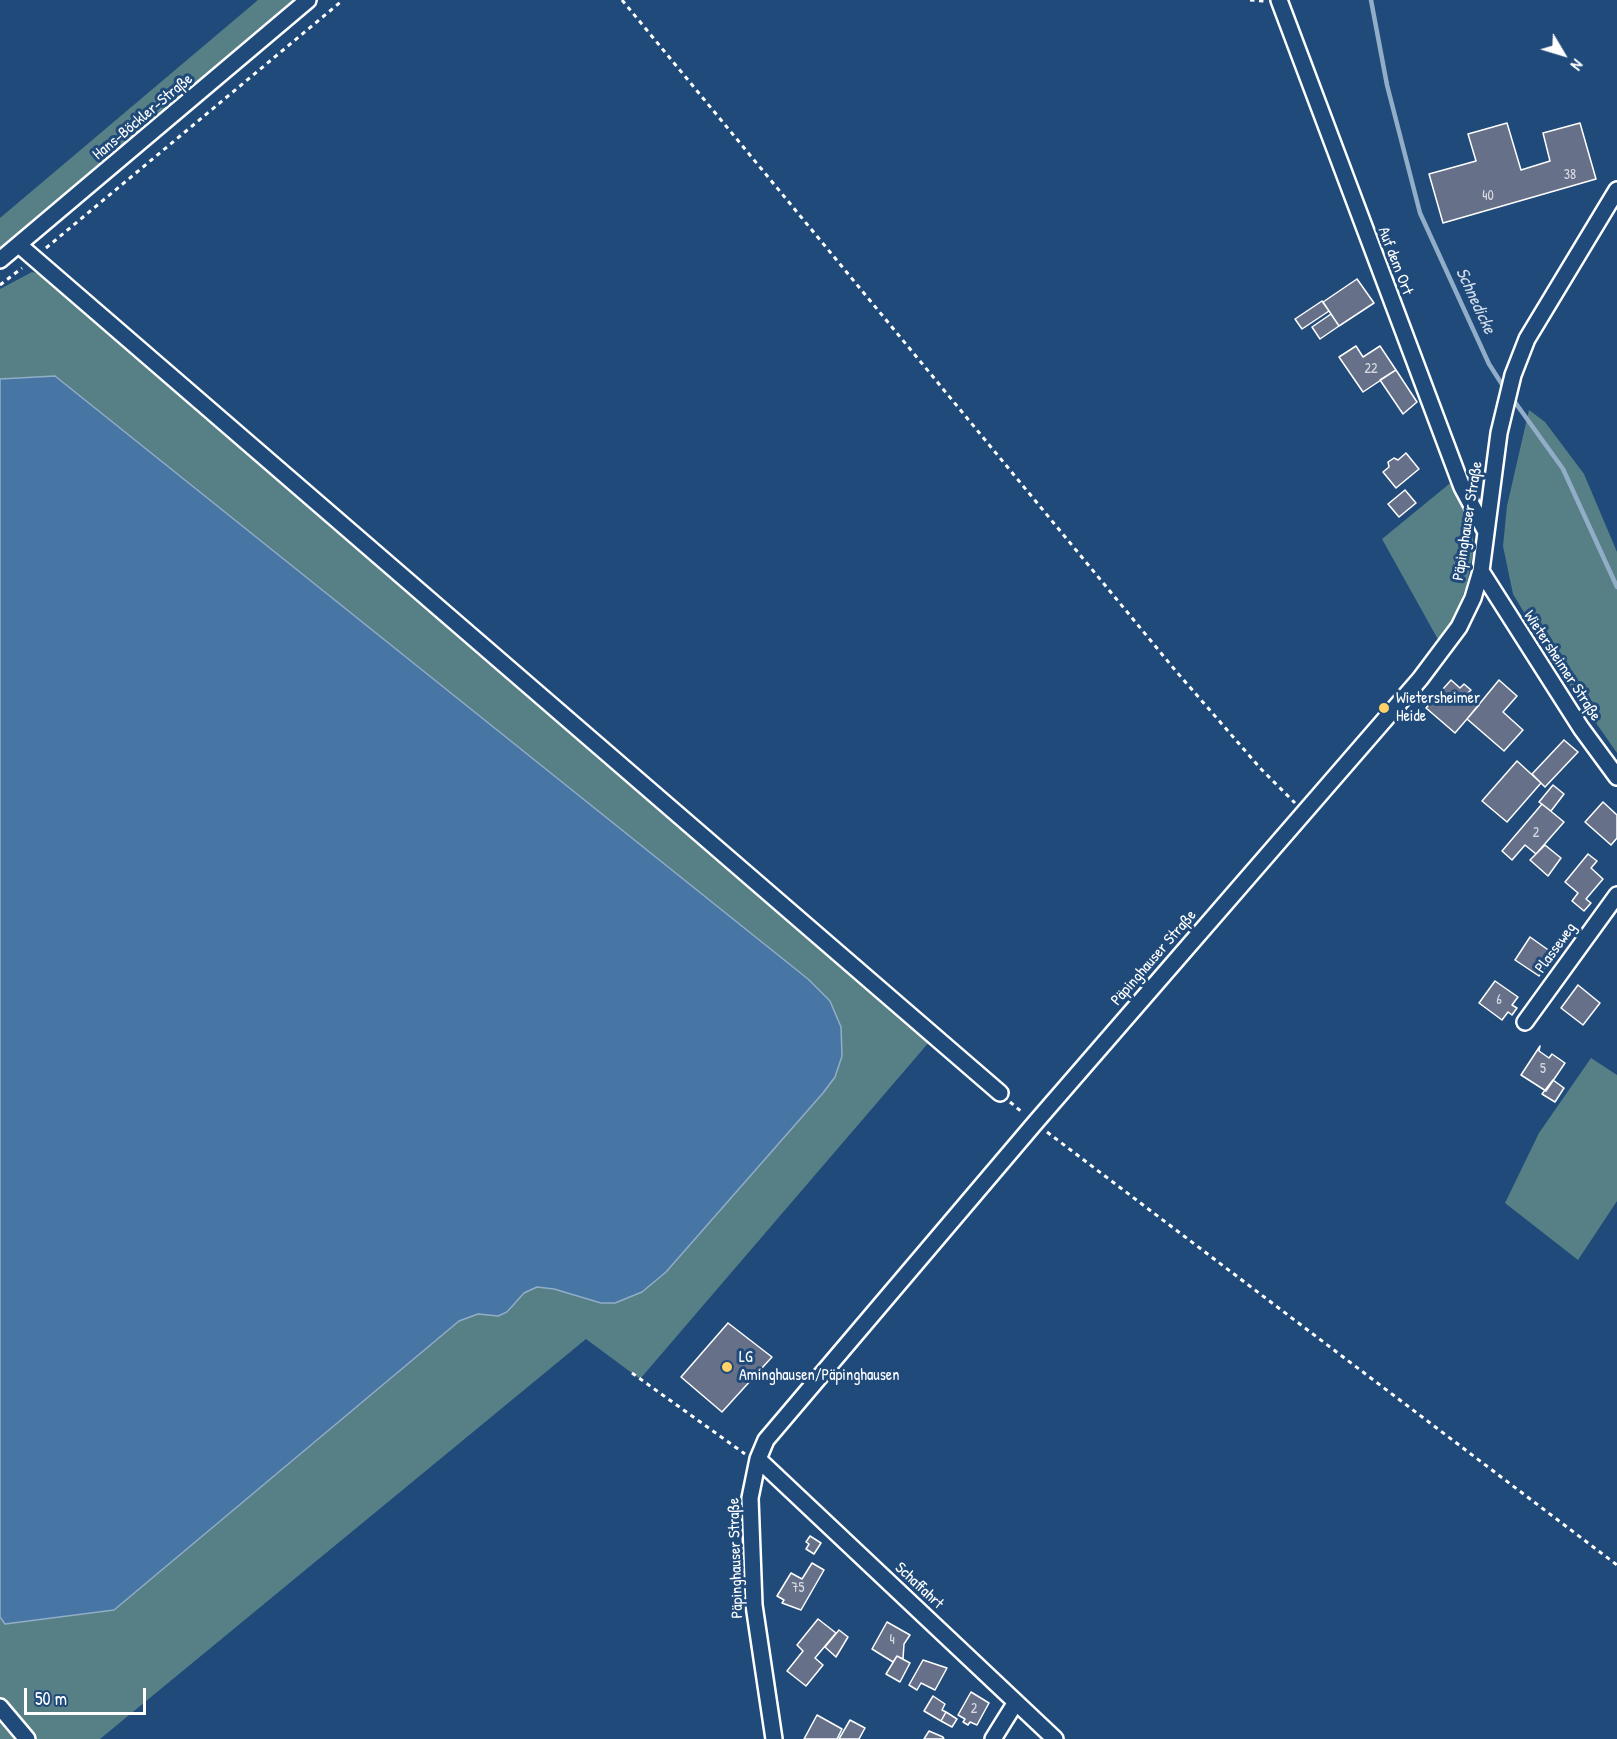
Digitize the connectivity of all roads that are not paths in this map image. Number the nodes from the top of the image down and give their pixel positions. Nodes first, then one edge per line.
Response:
1 (308, 0) edge
2 (1279, 0) edge
3 (1617, 190) edge
4 (20, 245) junction
5 (0, 260) edge
6 (1486, 532) junction
7 (1481, 571) junction
8 (1617, 777) edge
9 (1617, 895) edge
10 (1525, 1022) dead end
11 (1000, 1093) road end
12 (758, 1459) junction
13 (1016, 1702) junction
14 (0, 1707) edge
15 (27, 1739) edge
16 (774, 1739) edge
17 (993, 1739) edge
18 (1055, 1739) edge

1 - 4 street, Hans-Böckler-Straße
2 - 6 street, Auf dem Ort
3 - 6 street, Päpinghauser Straße
4 - 5 street, Hans-Böckler-Straße
4 - 11 street
6 - 7 street, Päpinghauser Straße
7 - 8 street, Wietersheimer Straße
7 - 12 street, Päpinghauser Straße
9 - 10 street, Plasseweg
12 - 13 street, Schaffahrt
12 - 16 street, Päpinghauser Straße
13 - 17 street
13 - 18 street, Schaffahrt
14 - 15 street

